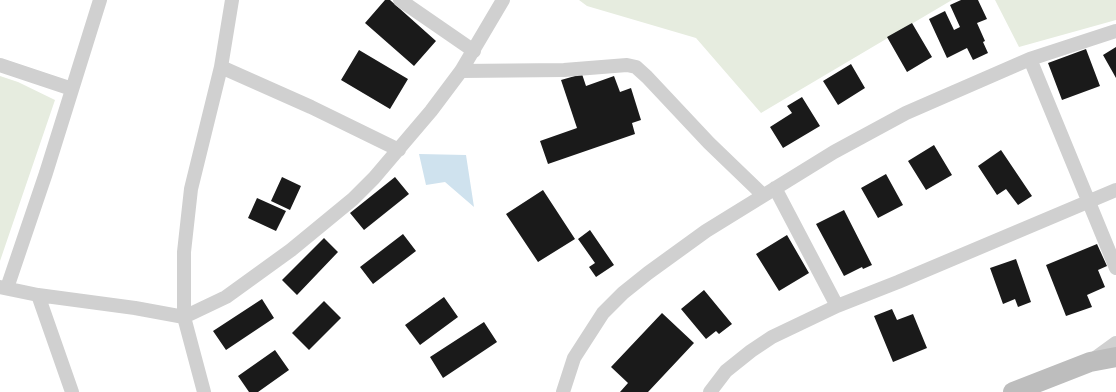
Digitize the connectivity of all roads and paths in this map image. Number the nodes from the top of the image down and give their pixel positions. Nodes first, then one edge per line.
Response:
1 (100, 0) edge
2 (232, 0) edge
3 (400, 0) edge
4 (503, 0) edge
5 (1116, 31) edge
6 (474, 51) junction
7 (1030, 59) junction
8 (0, 65) edge
9 (221, 67) junction
10 (461, 71) junction
11 (72, 89) junction
12 (399, 150) junction
13 (1116, 190) edge
14 (769, 192) junction
15 (1088, 202) junction
16 (1116, 268) edge
17 (3, 287) edge
18 (38, 295) junction
19 (838, 306) junction
20 (184, 317) junction
21 (1116, 343) edge
22 (1116, 357) edge
23 (1090, 362) junction
24 (72, 392) edge
25 (204, 392) edge
26 (563, 392) edge
27 (710, 392) edge
28 (1013, 392) edge

1 - 11 street
2 - 9 street
3 - 6 street
4 - 6 street
5 - 7 street
6 - 10 street
7 - 14 street
7 - 15 street
8 - 11 street
9 - 12 street
9 - 20 street
10 - 12 street
10 - 14 street
11 - 17 street
12 - 20 street
13 - 15 street
14 - 19 street
14 - 26 street
15 - 16 street
15 - 19 street
17 - 18 street
18 - 20 street
18 - 24 street
19 - 27 street
20 - 25 street
21 - 23 street
22 - 23 street
23 - 28 street

